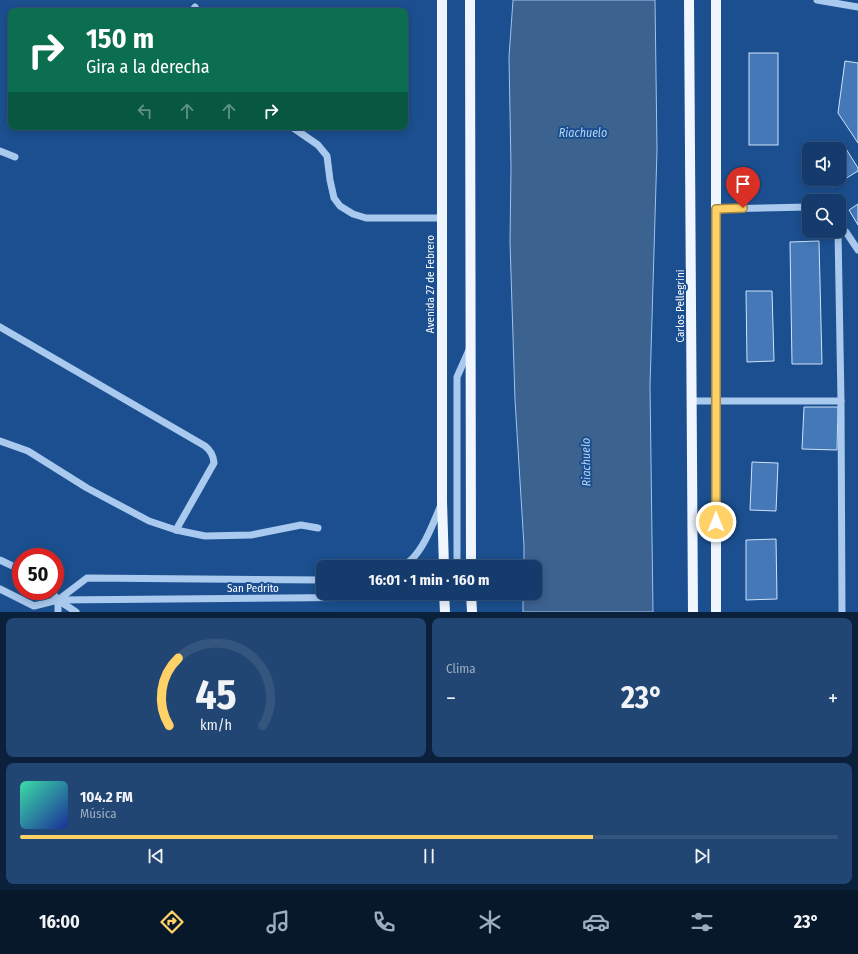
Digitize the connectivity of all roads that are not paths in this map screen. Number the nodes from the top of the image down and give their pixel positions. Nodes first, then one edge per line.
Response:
1 (442, 0) edge
2 (470, 0) edge
3 (689, 0) edge
4 (716, 0) edge
5 (817, 0) edge
6 (858, 7) edge
7 (296, 130) edge
8 (0, 152) edge
9 (14, 157) dead end
10 (802, 207) edge
11 (716, 209) junction
12 (442, 218) junction
13 (846, 232) edge
14 (838, 238) edge
15 (858, 250) edge
16 (0, 327) edge
17 (470, 349) junction
18 (692, 401) junction
19 (716, 401) junction
20 (841, 401) junction
21 (0, 441) edge
22 (442, 501) junction
23 (318, 528) dead end
24 (176, 530) junction
25 (0, 560) edge
26 (411, 560) edge
27 (444, 560) edge
28 (457, 560) edge
29 (471, 560) edge
30 (12, 566) edge
31 (316, 580) edge
32 (0, 589) edge
33 (64, 595) edge
34 (316, 598) edge
35 (58, 600) junction
36 (64, 600) edge
37 (445, 600) edge
38 (472, 600) edge
39 (34, 609) edge
40 (58, 612) edge
41 (76, 612) edge
42 (445, 612) edge
43 (472, 612) edge
44 (693, 612) edge
45 (716, 612) edge
46 (842, 612) edge

1 - 12 main road, Avenida 27 de Febrero
2 - 17 main road
3 - 18 main road, Carlos Pellegrini
4 - 11 main road
5 - 6 street
7 - 12 street
8 - 9 street
10 - 11 street
11 - 19 main road
12 - 22 main road, Avenida 27 de Febrero
13 - 15 street
14 - 20 street
16 - 24 street
17 - 28 street
17 - 29 main road
18 - 19 street
18 - 44 main road, Carlos Pellegrini
19 - 20 street
19 - 45 main road
20 - 46 street
21 - 24 street
22 - 26 street
22 - 27 main road, Avenida 27 de Febrero
23 - 24 street
25 - 30 street
31 - 33 street, San Pedrito
32 - 39 street, San Pedrito
34 - 36 street, San Pedrito
35 - 39 street, San Pedrito
35 - 40 street
35 - 41 street
37 - 42 main road
38 - 43 main road

